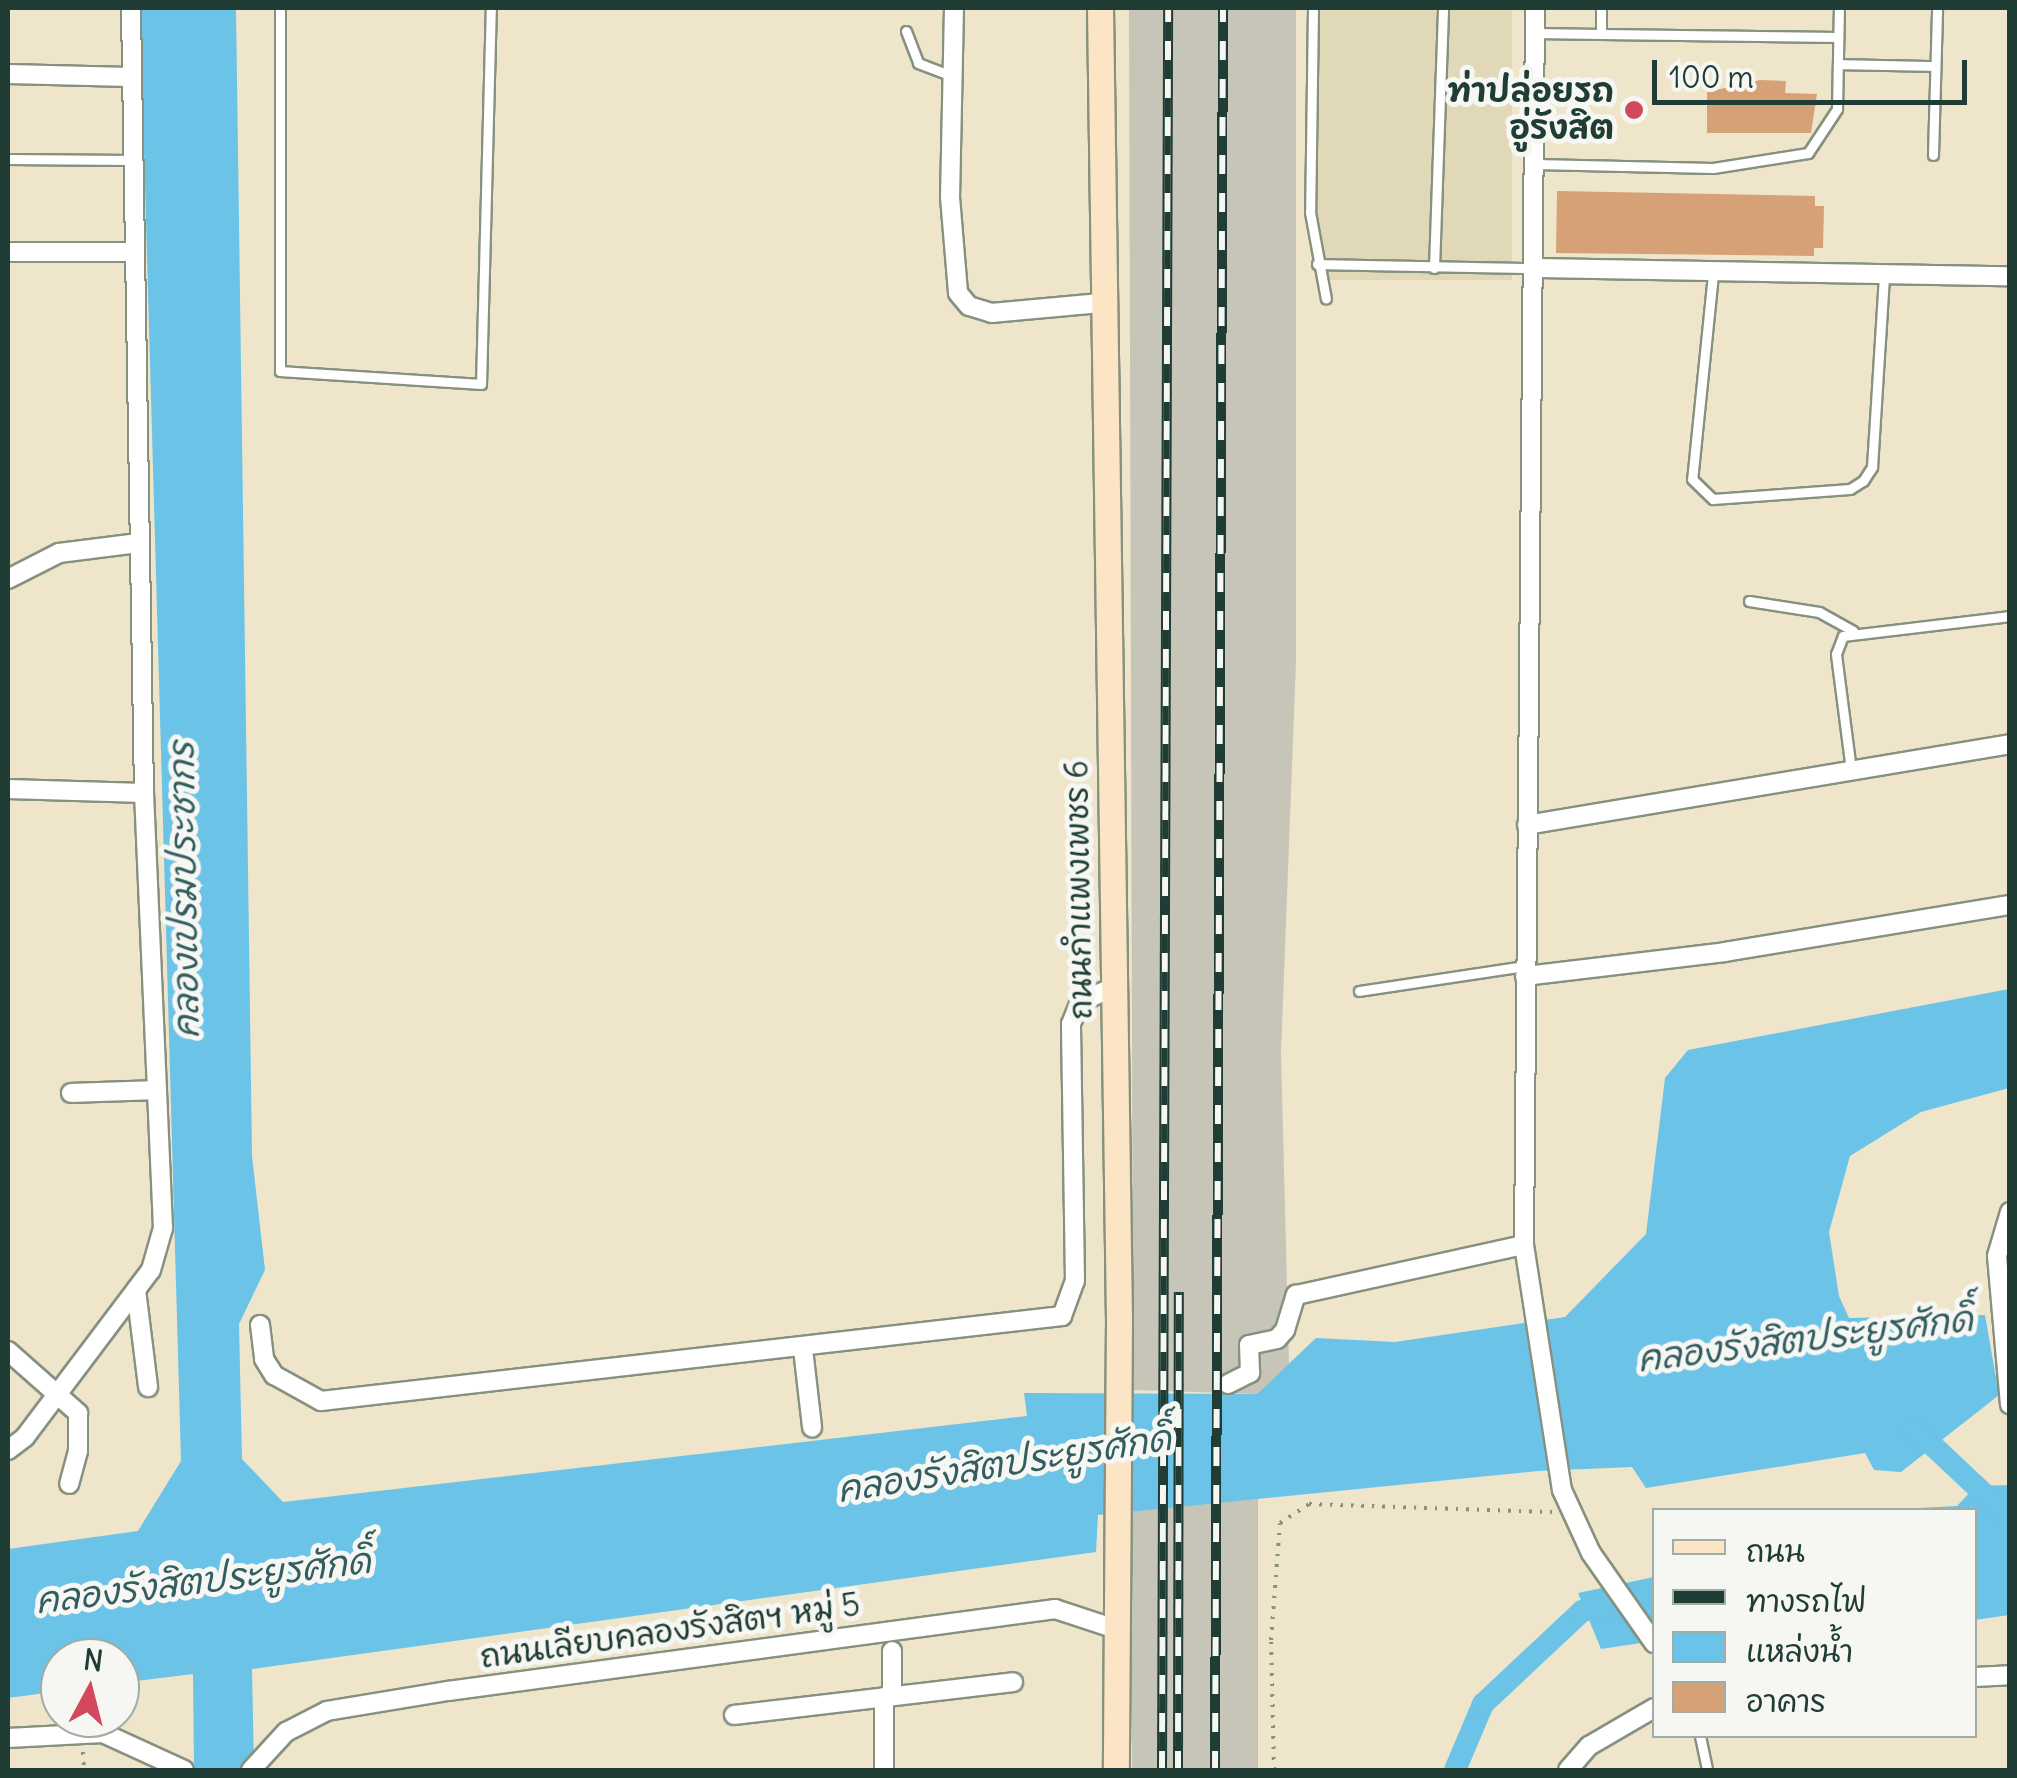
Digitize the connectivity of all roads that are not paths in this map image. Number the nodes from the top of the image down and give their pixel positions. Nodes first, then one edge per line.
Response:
1 (131, 8) edge
2 (280, 8) edge
3 (490, 8) edge
4 (954, 8) edge
5 (1100, 8) edge
6 (1314, 8) edge
7 (1443, 8) edge
8 (1535, 8) edge
9 (1602, 8) edge
10 (1839, 8) edge
11 (1937, 8) edge
12 (906, 31) dead end
13 (1535, 33) junction
14 (1601, 34) junction
15 (1838, 37) junction
16 (1838, 64) junction
17 (1935, 66) junction
18 (8, 74) edge
19 (952, 76) junction
20 (130, 77) junction
21 (1932, 155) dead end
22 (8, 160) edge
23 (130, 160) junction
24 (1534, 164) junction
25 (8, 252) edge
26 (132, 252) junction
27 (1317, 264) junction
28 (1434, 268) junction
29 (1533, 268) junction
30 (1712, 274) junction
31 (1884, 276) junction
32 (2010, 276) edge
33 (1326, 299) dead end
34 (1100, 303) junction
35 (138, 543) junction
36 (8, 579) edge
37 (1749, 601) dead end
38 (2010, 616) edge
39 (1853, 631) junction
40 (2010, 744) edge
41 (1851, 772) junction
42 (8, 788) edge
43 (144, 794) junction
44 (1528, 824) junction
45 (2010, 905) edge
46 (1525, 971) junction
47 (1113, 987) junction
48 (1359, 991) dead end
49 (157, 1090) junction
50 (71, 1093) dead end
51 (2010, 1212) edge
52 (1524, 1245) junction
53 (136, 1290) junction
54 (260, 1325) dead end
55 (803, 1349) junction
56 (8, 1351) edge
57 (1228, 1384) dead end
58 (148, 1386) dead end
59 (59, 1392) junction
60 (2010, 1404) edge
61 (812, 1428) dead end
62 (8, 1450) edge
63 (69, 1484) dead end
64 (1116, 1629) junction
65 (1652, 1640) edge
66 (892, 1651) dead end
67 (2010, 1675) edge
68 (1977, 1677) edge
69 (1012, 1682) dead end
70 (888, 1696) junction
71 (1652, 1709) edge
72 (734, 1715) dead end
73 (8, 1738) edge
74 (1700, 1738) edge
75 (162, 1767) edge
76 (254, 1769) edge
77 (184, 1770) edge
78 (884, 1770) edge
79 (1116, 1770) edge
80 (1568, 1770) edge
81 (1707, 1770) edge

1 - 20 street
2 - 3 lane
4 - 19 street
5 - 34 main road, ถนนกำแพงเพชร 6
6 - 27 lane
7 - 28 lane
8 - 13 street
9 - 14 lane
10 - 15 lane
11 - 17 lane
12 - 19 lane
13 - 14 lane
13 - 24 street
14 - 15 lane
15 - 16 lane
16 - 17 lane
16 - 24 lane
17 - 21 lane
18 - 20 street
19 - 34 street
20 - 23 street
22 - 23 lane
23 - 26 street
24 - 29 street
25 - 26 street
26 - 35 street
27 - 28 lane
27 - 33 lane
28 - 29 lane
29 - 30 street
29 - 44 street
30 - 31 street
30 - 31 lane
31 - 32 street
34 - 47 main road, ถนนกำแพงเพชร 6
35 - 36 street
35 - 43 street
37 - 39 lane
38 - 39 lane
39 - 41 lane
40 - 41 street
41 - 44 street
42 - 43 street
43 - 49 street
44 - 46 street
45 - 46 street
46 - 48 lane
46 - 52 street
47 - 55 street
47 - 64 main road, ถนนกำแพงเพชร 6
49 - 50 street
49 - 53 street
51 - 60 street
52 - 57 street
52 - 65 street
53 - 58 street
53 - 59 street
54 - 55 street
55 - 61 street
56 - 59 street
59 - 62 street
59 - 63 street
64 - 76 street, ถนนเลียบคลองรังสิตฯ หมู่ 5
64 - 79 main road, ถนนกำแพงเพชร 6
66 - 70 street
67 - 68 street
69 - 70 street
70 - 72 street
70 - 78 street
71 - 80 street
73 - 75 street
74 - 81 lane
75 - 77 street

